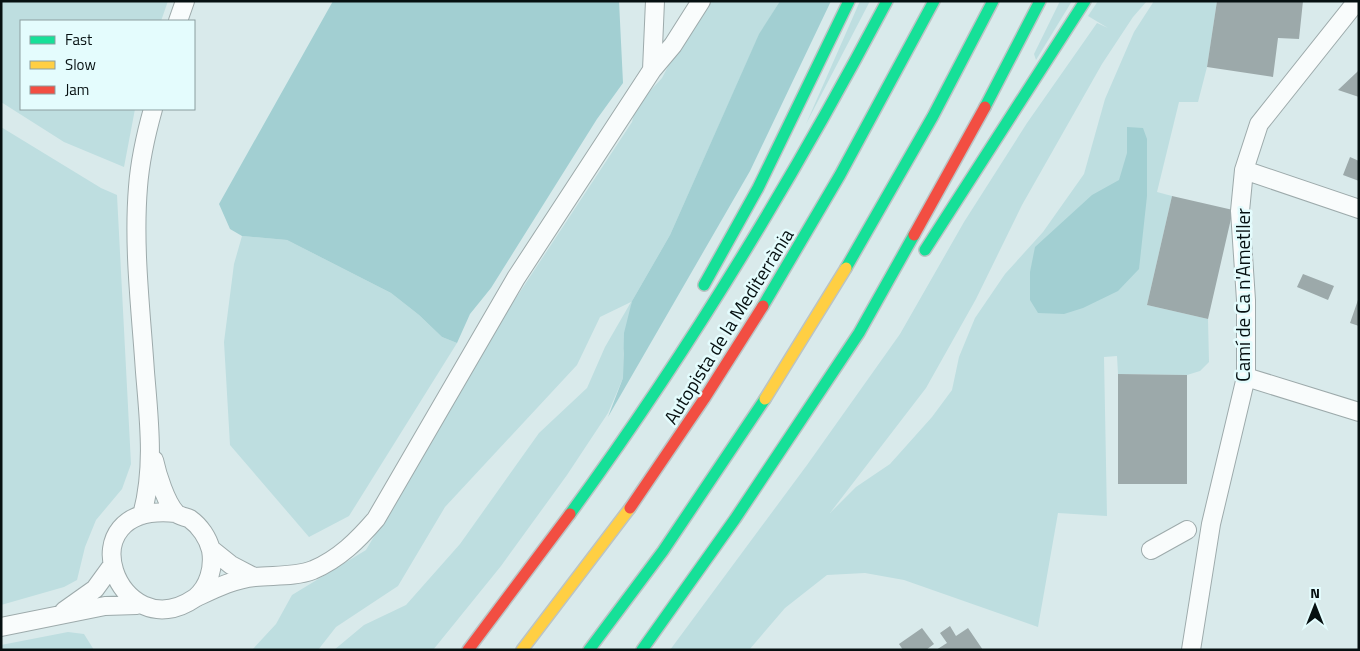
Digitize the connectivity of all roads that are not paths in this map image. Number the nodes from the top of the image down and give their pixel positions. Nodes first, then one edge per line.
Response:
1 (185, 1) edge
2 (655, 1) edge
3 (701, 1) edge
4 (849, 1) edge
5 (887, 1) edge
6 (934, 1) edge
7 (993, 1) edge
8 (1040, 1) edge
9 (1085, 1) edge
10 (1357, 1) edge
11 (178, 20) edge
12 (652, 70) junction
13 (153, 110) edge
14 (1244, 170) junction
15 (1359, 209) edge
16 (921, 256) dead end
17 (697, 297) dead end
18 (885, 311) dead end
19 (656, 370) dead end
20 (1246, 377) junction
21 (1359, 412) edge
22 (151, 448) junction
23 (774, 461) junction
24 (598, 477) junction
25 (176, 512) junction
26 (142, 515) junction
27 (1188, 530) dead end
28 (211, 549) junction
29 (1151, 550) dead end
30 (111, 567) junction
31 (254, 577) junction
32 (197, 597) junction
33 (137, 605) junction
34 (59, 614) junction
35 (1, 627) edge
36 (468, 650) edge
37 (522, 650) edge
38 (589, 650) edge
39 (642, 650) edge
40 (1191, 650) edge

1 - 11 street
2 - 12 street
3 - 12 street
4 - 17 highway
5 - 24 highway
6 - 37 highway, Autopista de la Mediterrània
7 - 38 highway
8 - 23 highway
9 - 16 highway
10 - 14 street, Camí de Ca n'Ametller
12 - 31 street
13 - 22 street
14 - 15 street
14 - 20 street, Camí de Ca n'Ametller
18 - 23 highway
19 - 24 highway
20 - 21 street
20 - 40 street, Camí de Ca n'Ametller
22 - 25 street
22 - 26 street
23 - 39 highway
24 - 36 highway
25 - 26 street
25 - 28 street
26 - 30 street
27 - 29 street
28 - 31 street
28 - 32 street
30 - 33 street
30 - 34 street
31 - 32 street
32 - 33 street
33 - 34 street
34 - 35 street

